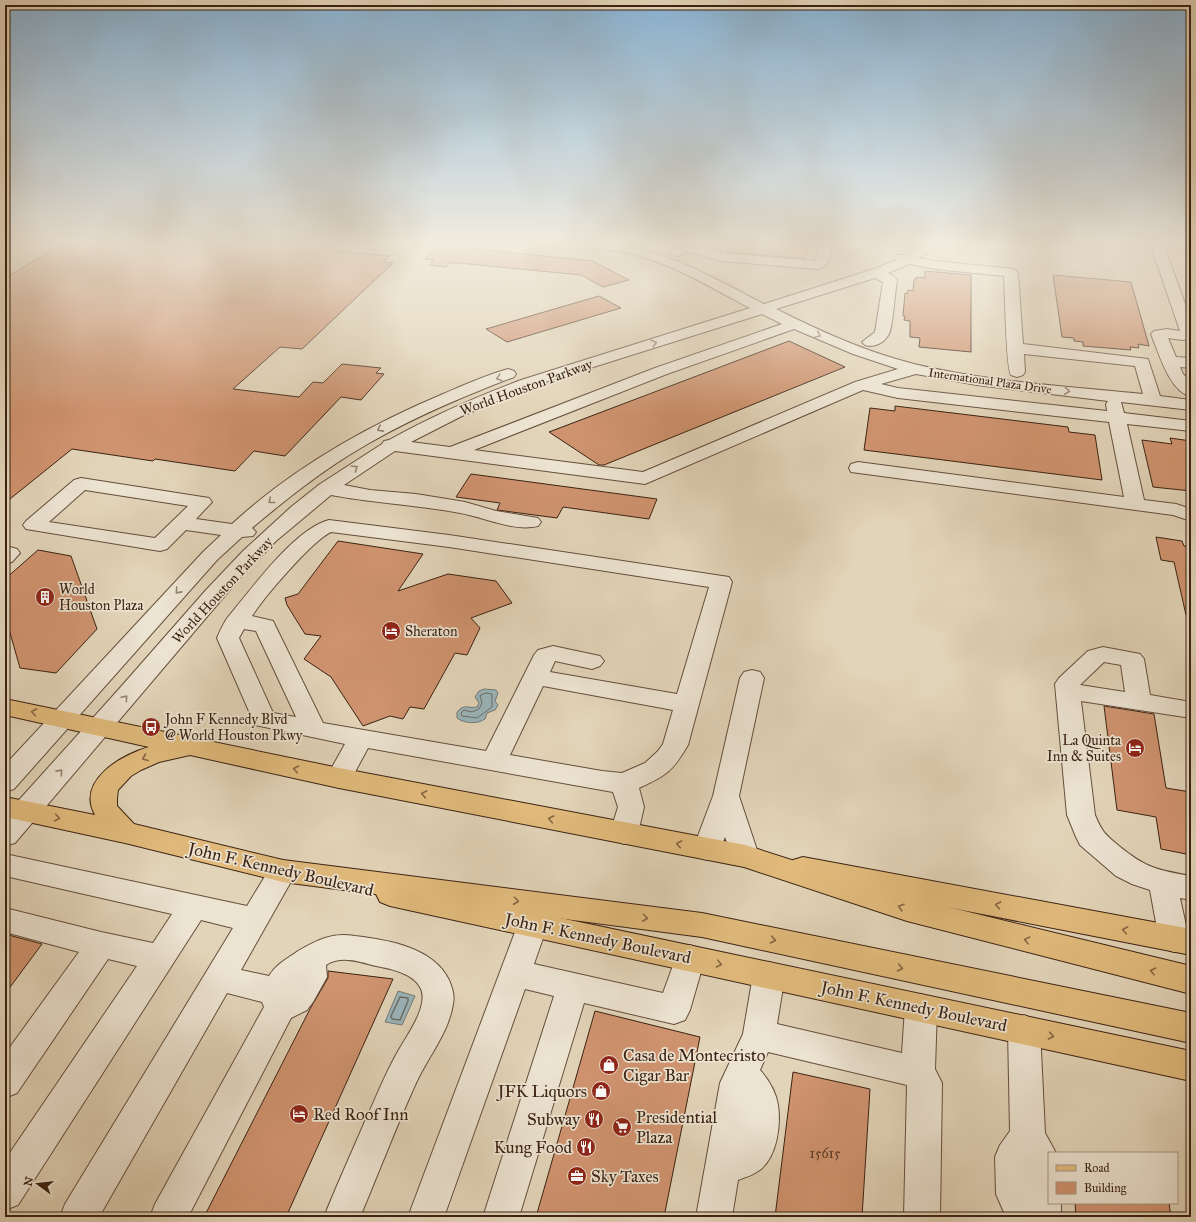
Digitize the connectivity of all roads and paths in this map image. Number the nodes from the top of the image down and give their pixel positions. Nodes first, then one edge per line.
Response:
1 (769, 299) edge
2 (887, 299) edge
3 (1013, 299) edge
4 (1177, 299) edge
5 (765, 300) junction
6 (795, 324) junction
7 (870, 342) junction
8 (619, 347) junction
9 (1016, 359) junction
10 (931, 360) junction
11 (1170, 361) junction
12 (1191, 363) edge
13 (915, 370) junction
14 (661, 371) junction
15 (1184, 377) edge
16 (861, 385) junction
17 (1149, 387) junction
18 (1191, 392) edge
19 (1113, 396) junction
20 (1191, 405) edge
21 (422, 408) junction
22 (441, 418) junction
23 (1117, 418) junction
24 (1191, 426) edge
25 (390, 445) junction
26 (451, 453) junction
27 (858, 468) dead end
28 (327, 488) junction
29 (1135, 505) junction
30 (1191, 515) edge
31 (531, 522) dead end
32 (181, 523) junction
33 (236, 530) junction
34 (269, 537) junction
35 (228, 578) junction
36 (265, 585) junction
37 (237, 620) junction
38 (592, 661) dead end
39 (535, 677) junction
40 (752, 678) dead end
41 (1068, 691) junction
42 (1139, 702) junction
43 (686, 704) junction
44 (5, 707) edge
45 (1191, 710) edge
46 (62, 718) junction
47 (100, 727) junction
48 (314, 730) junction
49 (361, 738) junction
50 (196, 747) junction
51 (494, 762) junction
52 (339, 778) junction
53 (5, 782) edge
54 (624, 783) junction
55 (726, 796) junction
56 (15, 809) edge
57 (125, 832) junction
58 (624, 833) junction
59 (5, 835) edge
60 (708, 849) junction
61 (745, 856) junction
62 (5, 865) edge
63 (283, 871) junction
64 (1163, 883) junction
65 (1191, 888) edge
66 (194, 906) junction
67 (5, 920) edge
68 (254, 920) junction
69 (533, 924) junction
70 (1182, 941) edge
71 (101, 945) junction
72 (159, 957) junction
73 (690, 958) junction
74 (515, 973) junction
75 (769, 975) junction
76 (220, 978) junction
77 (1191, 980) edge
78 (573, 986) junction
79 (279, 1000) junction
80 (921, 1008) junction
81 (1191, 1028) edge
82 (1024, 1030) junction
83 (759, 1035) junction
84 (1191, 1066) edge
85 (918, 1072) junction
86 (5, 1082) edge
87 (1028, 1136) junction
88 (5, 1192) edge
89 (78, 1217) edge
90 (168, 1217) edge
91 (342, 1217) edge
92 (426, 1217) edge
93 (501, 1217) edge
94 (714, 1217) edge
95 (922, 1217) edge
96 (1025, 1217) edge
97 (1035, 1217) edge

1 - 5 street, World Houston Parkway
2 - 7 street
3 - 9 street
4 - 11 street
5 - 6 street, International Plaza Drive
5 - 7 street, International Plaza Drive
5 - 8 street, World Houston Parkway
6 -> 13 street, International Plaza Drive
6 - 14 street
7 - 10 street, International Plaza Drive
8 - 14 street
8 -> 21 street, World Houston Parkway
8 - 22 street, World Houston Parkway
9 - 10 street, International Plaza Drive
9 - 17 street, International Plaza Drive
10 - 13 street
11 - 12 street
11 - 15 street
13 - 16 street
13 -> 19 street, International Plaza Drive
14 - 26 street
15 - 18 street
16 - 23 street
16 - 26 street
17 - 18 street, International Plaza Drive
17 - 19 street, International Plaza Drive
17 - 20 street, International Plaza Drive
19 - 23 street
21 - 22 street
21 -> 33 street, World Houston Parkway
22 - 25 street, World Houston Parkway
23 - 24 street
23 - 29 street
25 - 26 street
28 -> 25 street, World Houston Parkway
27 - 29 street
28 - 31 street
28 - 34 street, World Houston Parkway
29 - 30 street
32 - 32 street
32 - 33 street
33 - 34 street
33 -> 46 street, World Houston Parkway
34 - 35 street, World Houston Parkway
35 - 36 street
47 -> 35 street, World Houston Parkway
36 - 37 street
36 - 43 street
37 - 48 street
37 - 48 street
38 - 39 street
39 - 43 street
39 - 51 street
40 - 55 street
41 - 42 street
41 - 42 street
41 - 64 street
42 - 45 street
43 - 54 street
46 -> 44 main road
46 - 47 main road
46 - 53 street, World Houston Parkway
47 - 50 main road
56 -> 47 street, World Houston Parkway
48 - 49 street
49 - 51 street
49 - 52 street
52 -> 50 main road
50 -> 57 main road
51 - 54 street
58 -> 52 main road
54 - 58 street
55 - 60 street
55 - 61 street
56 -> 57 main road, John F. Kennedy Boulevard
56 - 59 street, World Houston Parkway
57 - 63 main road, John F. Kennedy Boulevard
60 -> 58 main road
60 - 61 main road
70 -> 61 main road
77 -> 61 main road
62 - 66 street
63 - 68 street
63 - 69 main road, John F. Kennedy Boulevard
63 -> 81 main road
64 - 65 street
64 - 70 street
66 - 68 street
66 - 72 street
67 - 71 street
68 - 76 street
69 - 73 main road, John F. Kennedy Boulevard
69 - 74 street
71 - 72 street
71 - 86 street
72 - 88 street
73 -> 75 main road, John F. Kennedy Boulevard
73 - 78 street
74 - 78 street
74 - 92 street
75 - 80 main road, John F. Kennedy Boulevard
75 - 83 street
76 - 79 street
76 - 89 street
78 - 93 street
79 - 90 street
79 - 91 street
80 - 82 main road, John F. Kennedy Boulevard
80 - 85 street
82 -> 84 main road, John F. Kennedy Boulevard
82 - 87 street
83 - 85 street
83 - 94 street
85 - 95 street
87 - 96 street
87 - 97 street

